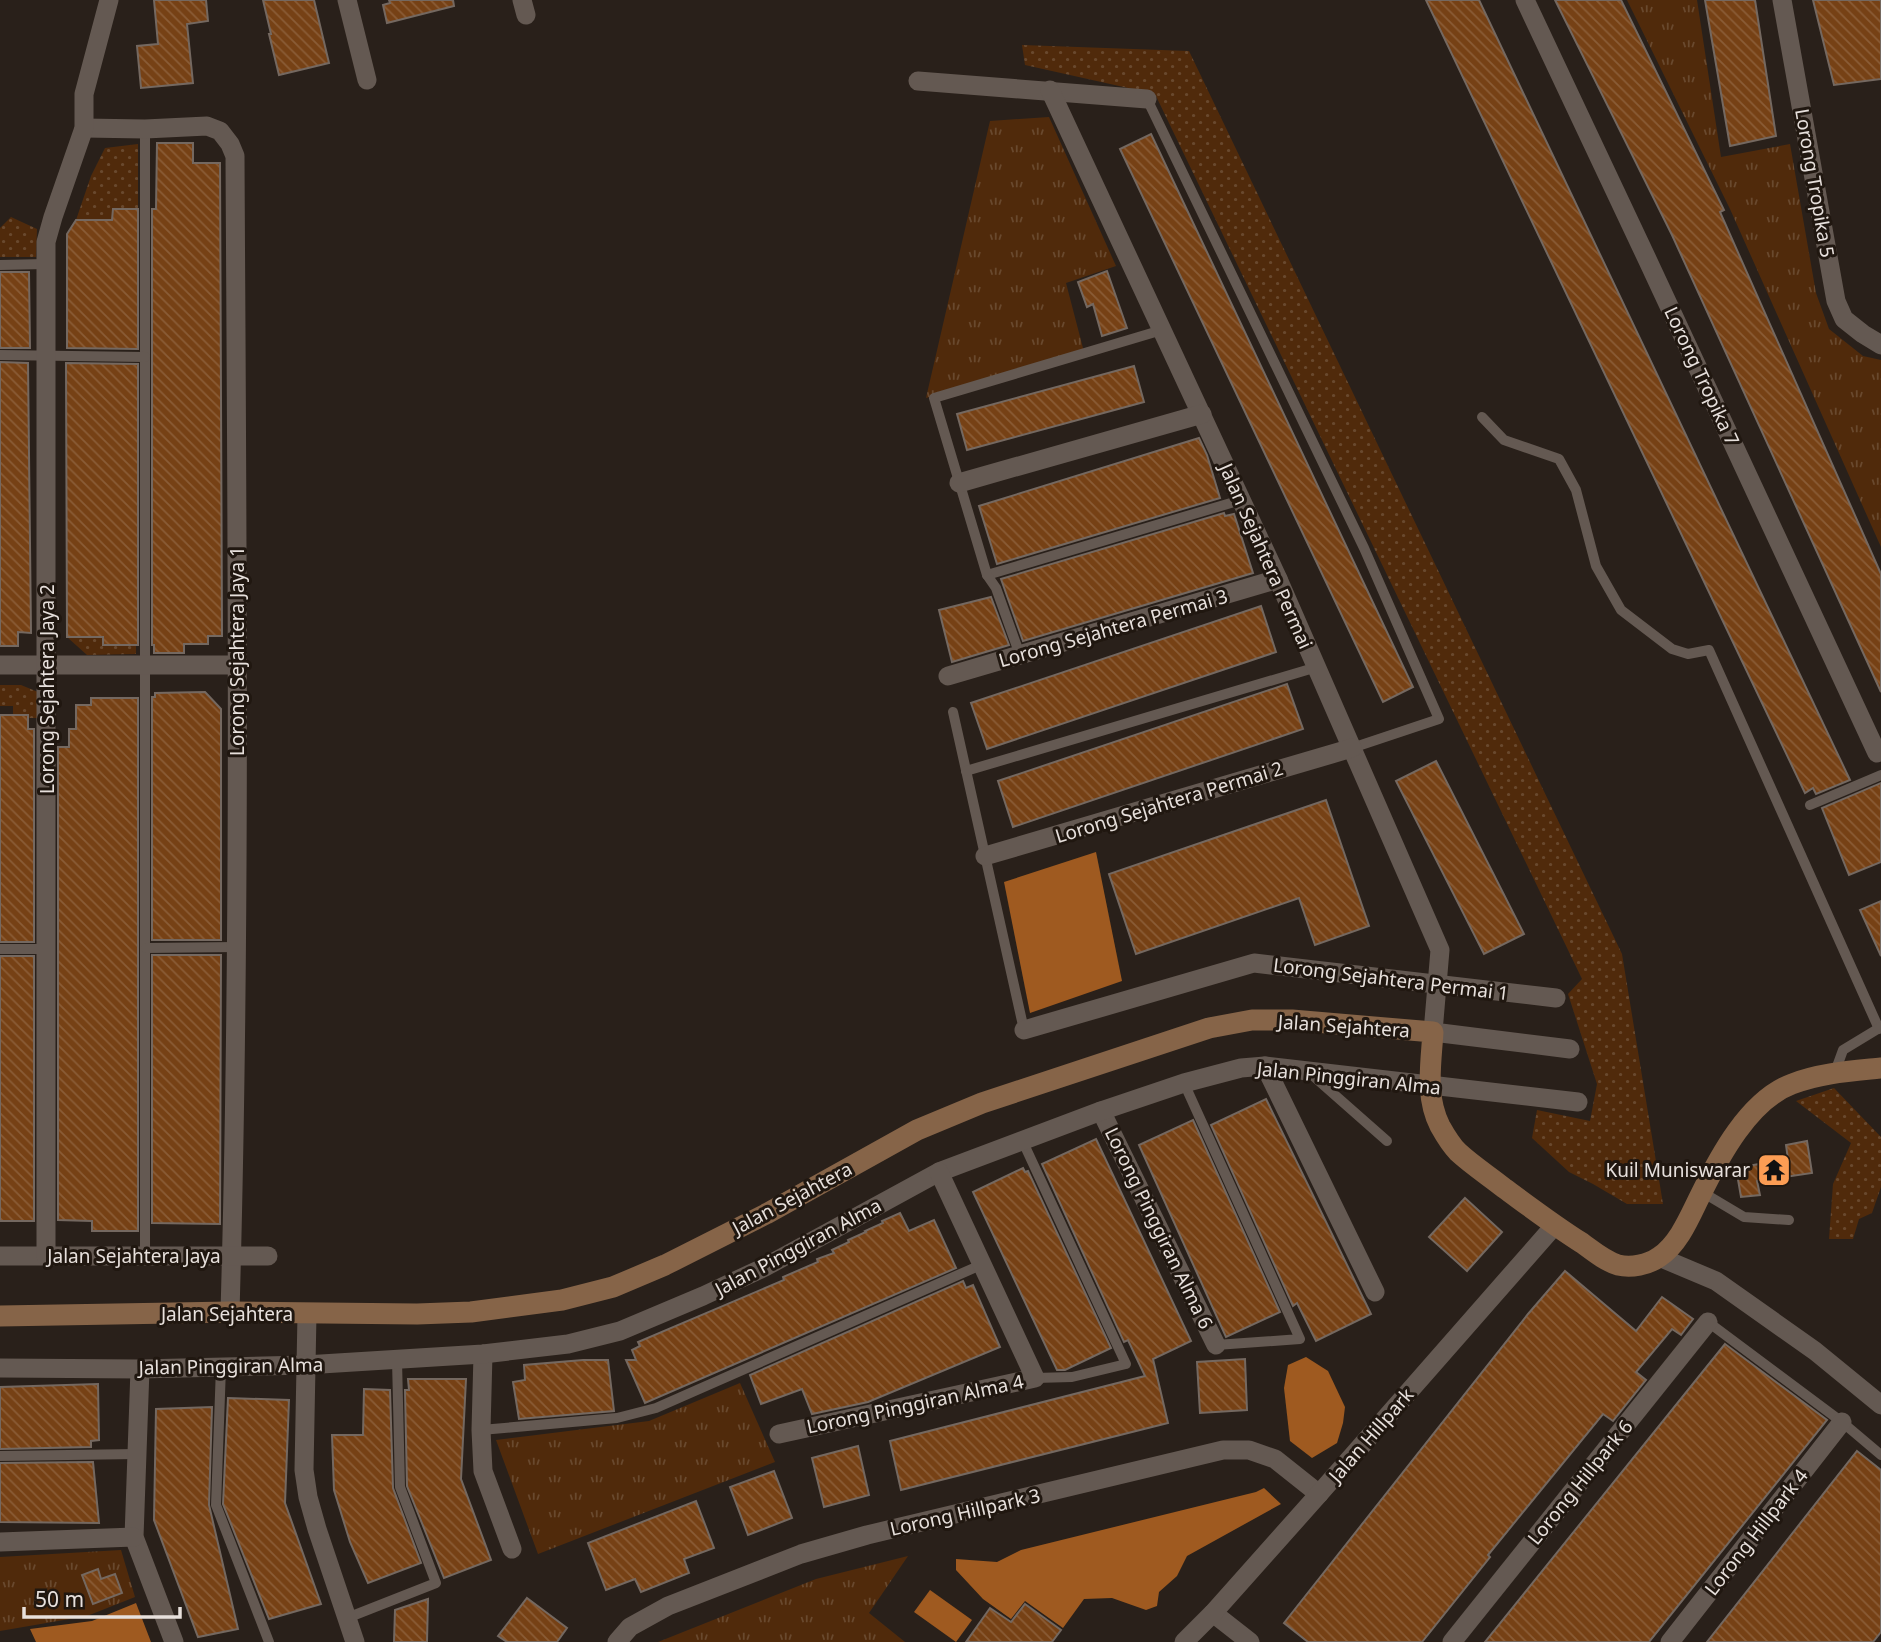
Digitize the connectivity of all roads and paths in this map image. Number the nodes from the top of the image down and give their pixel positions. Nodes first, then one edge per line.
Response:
1 (108, 0) edge
2 (347, 0) edge
3 (1524, 0) edge
4 (1782, 0) edge
5 (367, 79) dead end
6 (918, 81) dead end
7 (1050, 90) junction
8 (1147, 99) joint
9 (84, 128) junction
10 (145, 129) junction
11 (45, 264) junction
12 (0, 265) edge
13 (1162, 330) junction
14 (1881, 345) edge
15 (0, 355) edge
16 (47, 356) junction
17 (145, 357) junction
18 (1202, 414) junction
19 (1482, 418) dead end
20 (959, 483) junction
21 (1241, 500) junction
22 (987, 575) junction
23 (1278, 579) junction
24 (1020, 655) junction
25 (0, 665) edge
26 (47, 665) junction
27 (145, 665) junction
28 (238, 665) junction
29 (1317, 667) junction
30 (948, 676) dead end
31 (953, 712) dead end
32 (1352, 748) junction
33 (1877, 753) dead end
34 (966, 771) junction
35 (1881, 775) edge
36 (1810, 805) dead end
37 (985, 856) junction
38 (236, 947) junction
39 (47, 948) junction
40 (146, 948) junction
41 (0, 949) edge
42 (1437, 985) junction
43 (1556, 998) dead end
44 (1880, 1028) edge
45 (1024, 1030) joint
46 (1433, 1032) junction
47 (1570, 1049) dead end
48 (1265, 1066) junction
49 (1881, 1068) edge
50 (1308, 1072) junction
51 (1835, 1073) junction
52 (1184, 1083) junction
53 (1430, 1085) junction
54 (1578, 1102) dead end
55 (1101, 1111) junction
56 (1387, 1141) dead end
57 (1023, 1142) junction
58 (939, 1172) junction
59 (1702, 1192) junction
60 (1789, 1220) dead end
61 (1555, 1225) junction
62 (0, 1256) edge
63 (46, 1256) junction
64 (145, 1256) junction
65 (232, 1256) junction
66 (268, 1256) dead end
67 (1660, 1257) junction
68 (984, 1264) junction
69 (1375, 1292) dead end
70 (230, 1312) junction
71 (307, 1314) junction
72 (0, 1317) edge
73 (1708, 1322) joint
74 (1216, 1345) joint
75 (483, 1354) junction
76 (397, 1360) junction
77 (305, 1365) junction
78 (222, 1367) junction
79 (0, 1368) edge
80 (140, 1368) junction
81 (1035, 1378) junction
82 (1881, 1405) edge
83 (1842, 1422) junction
84 (481, 1430) junction
85 (779, 1434) dead end
86 (137, 1454) junction
87 (1881, 1455) edge
88 (0, 1456) edge
89 (1319, 1494) junction
90 (134, 1537) junction
91 (0, 1542) edge
92 (512, 1549) dead end
93 (1213, 1613) junction
94 (347, 1618) junction
95 (174, 1642) edge
96 (269, 1642) edge
97 (355, 1642) edge
98 (617, 1642) edge
99 (1184, 1642) edge
100 (1250, 1642) edge
101 (1452, 1642) edge
102 (1670, 1642) edge

1 - 9 street, Lorong Sejahtera Jaya 2
2 - 5 street
3 - 33 street, Lorong Tropika 7
4 - 14 street, Lorong Tropika 5
6 - 7 street
7 - 8 street
7 - 13 street, Jalan Sejahtera Permai
8 - 32 lane
9 - 10 street, Lorong Sejahtera Jaya 1
9 - 11 street, Lorong Sejahtera Jaya 2
10 - 17 lane
10 - 28 street, Lorong Sejahtera Jaya 1
11 - 12 lane
11 - 16 street, Lorong Sejahtera Jaya 2
13 - 18 street, Jalan Sejahtera Permai
13 - 20 lane
15 - 16 lane
16 - 17 lane
16 - 26 street, Lorong Sejahtera Jaya 2
17 - 27 lane
18 - 20 street
18 - 21 street, Jalan Sejahtera Permai
19 - 44 lane
20 - 22 lane
21 - 22 lane
21 - 23 street, Jalan Sejahtera Permai
22 - 24 lane
23 - 24 street, Lorong Sejahtera Permai 3
23 - 29 street, Jalan Sejahtera Permai
24 - 30 street, Lorong Sejahtera Permai 3
25 - 26 street
26 - 27 street
26 - 39 street, Lorong Sejahtera Jaya 2
27 - 28 street
27 - 40 lane
28 - 38 street, Lorong Sejahtera Jaya 1
29 - 32 street, Jalan Sejahtera Permai
29 - 34 lane
31 - 34 lane
32 - 37 street, Lorong Sejahtera Permai 2
32 - 42 street, Jalan Sejahtera Permai
34 - 37 lane
35 - 36 lane
37 - 45 lane
38 - 40 lane
38 - 65 street, Lorong Sejahtera Jaya 1
39 - 41 lane
39 - 63 street, Lorong Sejahtera Jaya 2
40 - 64 lane
42 - 43 street, Lorong Sejahtera Permai 1
42 - 45 street, Lorong Sejahtera Permai 1
42 - 46 street, Jalan Sejahtera Permai
44 - 51 lane
46 - 47 street, Jalan Sejahtera
46 - 53 main road
46 - 71 main road, Jalan Sejahtera
48 - 50 street, Jalan Pinggiran Alma
48 - 52 street, Jalan Pinggiran Alma
48 - 69 street
49 - 51 main road
50 - 53 street, Jalan Pinggiran Alma
50 - 56 lane
51 - 59 main road
52 - 55 street, Jalan Pinggiran Alma
52 - 74 lane
53 - 54 street, Jalan Pinggiran Alma
53 - 61 main road
55 - 57 street, Jalan Pinggiran Alma
55 - 74 street, Lorong Pinggiran Alma 6
57 - 58 street, Jalan Pinggiran Alma
57 - 81 lane
58 - 68 street, Lorong Pinggiran Alma 4
58 - 75 street, Jalan Pinggiran Alma
59 - 60 lane
59 - 67 main road
61 - 67 main road
61 - 89 street, Jalan Hillpark
62 - 63 street, Jalan Sejahtera Jaya
63 - 64 street, Jalan Sejahtera Jaya
64 - 65 street, Jalan Sejahtera Jaya
65 - 66 street, Jalan Sejahtera Jaya
65 - 70 street, Lorong Sejahtera Jaya 1
67 - 82 street
68 - 81 street, Lorong Pinggiran Alma 4
68 - 84 lane
70 - 71 main road, Jalan Sejahtera
70 - 72 main road, Jalan Sejahtera
71 - 77 street
73 - 83 lane
73 - 101 street, Lorong Hillpark 6
75 - 76 street, Jalan Pinggiran Alma
75 - 84 street
76 - 77 street, Jalan Pinggiran Alma
76 - 94 lane
77 - 78 street, Jalan Pinggiran Alma
77 - 94 street
78 - 80 street, Jalan Pinggiran Alma
78 - 96 lane
79 - 80 street, Jalan Pinggiran Alma
80 - 86 street
81 - 85 street, Lorong Pinggiran Alma 4
83 - 87 lane
83 - 102 street, Lorong Hillpark 4
84 - 92 street
86 - 88 lane
86 - 90 street
89 - 93 street, Jalan Hillpark
89 - 98 street, Lorong Hillpark 3
90 - 91 street
90 - 95 street
93 - 99 street, Jalan Hillpark
93 - 100 street
94 - 97 street

